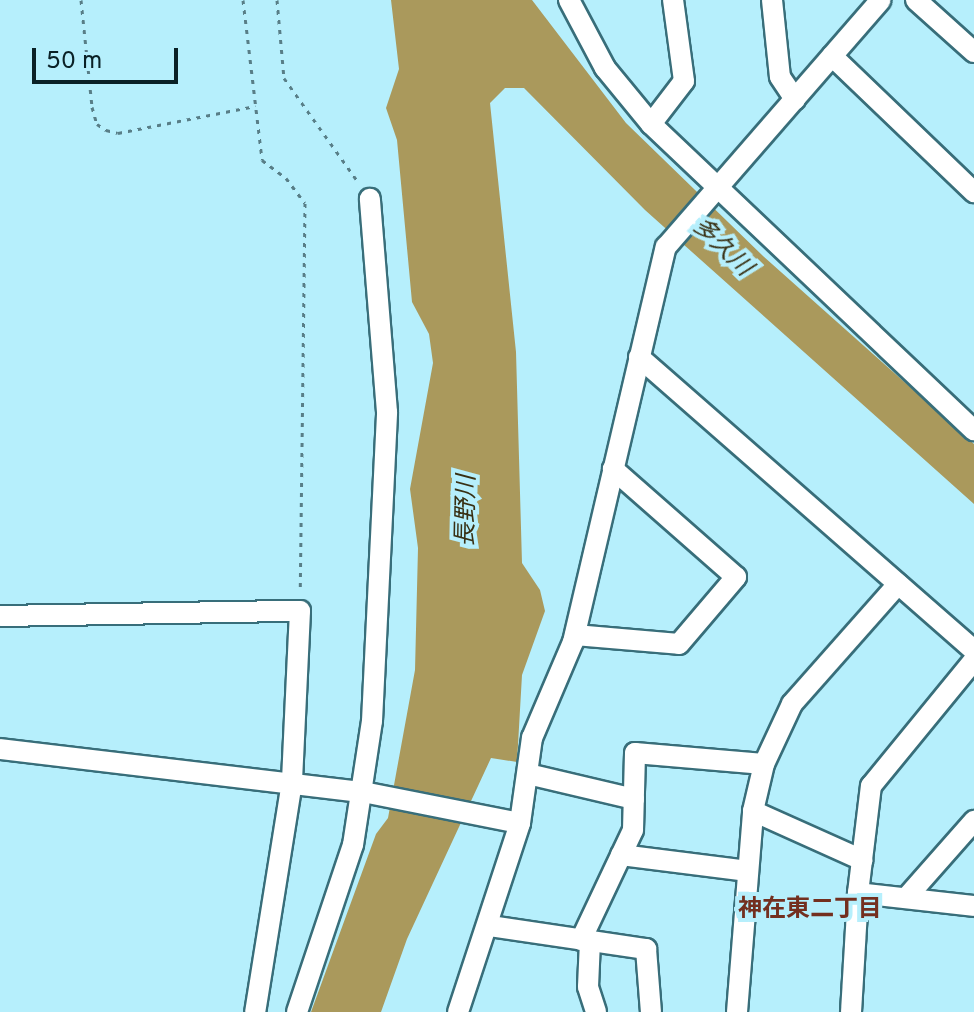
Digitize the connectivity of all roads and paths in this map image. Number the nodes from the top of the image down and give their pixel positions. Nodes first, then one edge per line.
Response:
1 (81, 0) edge
2 (243, 0) edge
3 (277, 0) edge
4 (569, 0) edge
5 (673, 0) edge
6 (772, 0) edge
7 (881, 0) edge
8 (916, 0) edge
9 (974, 52) edge
10 (832, 56) junction
11 (795, 99) junction
12 (256, 106) junction
13 (651, 124) junction
14 (715, 188) junction
15 (974, 192) edge
16 (370, 199) joint
17 (639, 357) junction
18 (970, 419) edge
19 (613, 469) junction
20 (898, 584) junction
21 (300, 611) junction
22 (0, 616) edge
23 (575, 635) junction
24 (974, 650) edge
25 (974, 660) edge
26 (0, 749) edge
27 (764, 764) junction
28 (528, 774) junction
29 (292, 782) junction
30 (363, 792) junction
31 (634, 799) junction
32 (753, 811) junction
33 (974, 821) edge
34 (516, 822) junction
35 (621, 855) junction
36 (862, 860) junction
37 (748, 871) junction
38 (858, 893) junction
39 (906, 898) junction
40 (974, 906) edge
41 (490, 926) junction
42 (586, 940) junction
43 (255, 1012) edge
44 (297, 1012) edge
45 (458, 1012) edge
46 (596, 1012) edge
47 (651, 1012) edge
48 (737, 1012) edge
49 (851, 1012) edge

1 - 12 path
2 - 12 path
3 - 16 path
4 - 13 street
5 - 13 street
6 - 11 street
7 - 10 street
8 - 9 street
10 - 11 street
10 - 15 street
11 - 14 street
12 - 21 path
13 - 14 street
14 - 17 street
14 - 18 street
16 - 30 street
17 - 19 street
17 - 20 street
19 - 23 street
19 - 23 street
20 - 24 street
20 - 27 street
21 - 22 street
21 - 29 street
23 - 28 street
25 - 36 street
26 - 29 street
27 - 31 street
27 - 32 street
28 - 31 street
28 - 34 street
29 - 30 street
29 - 43 street
30 - 34 street
30 - 44 street
31 - 35 street
32 - 36 street
32 - 37 street
33 - 39 street
34 - 41 street
35 - 37 street
35 - 42 street
36 - 38 street
37 - 48 street
38 - 39 street
38 - 49 street
39 - 40 street
41 - 42 street
41 - 45 street
42 - 46 street
42 - 47 street

